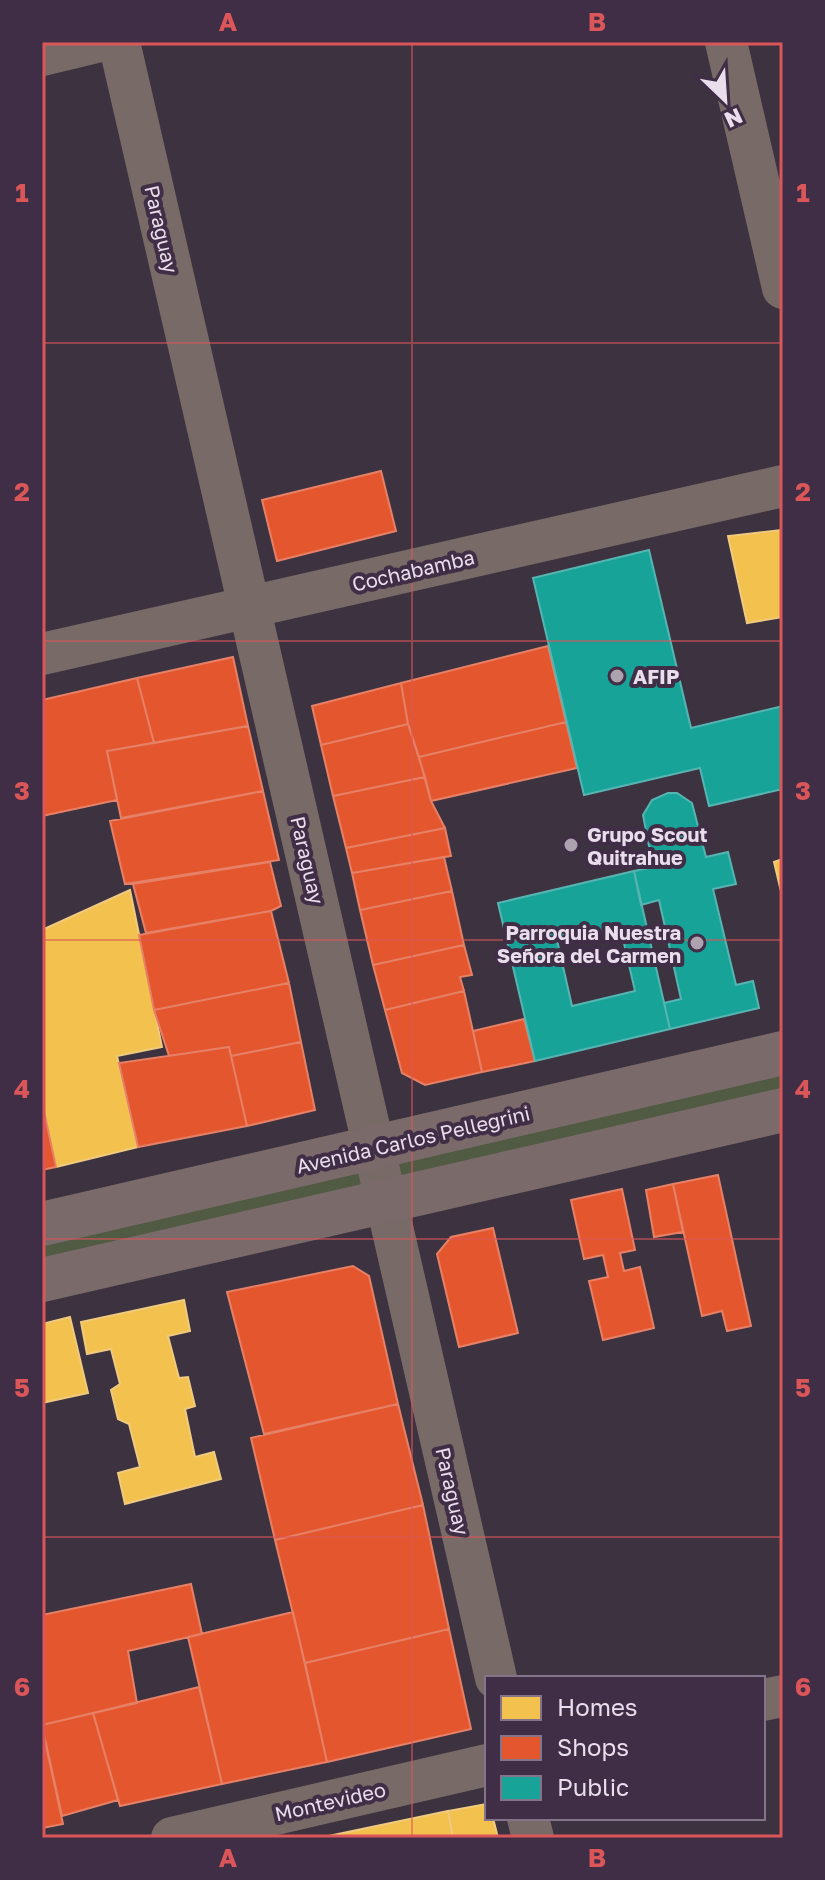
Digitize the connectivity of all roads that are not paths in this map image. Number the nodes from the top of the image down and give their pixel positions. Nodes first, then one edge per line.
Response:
1 (96, 42) edge
2 (119, 42) edge
3 (726, 42) edge
4 (42, 55) edge
5 (783, 288) edge
6 (783, 486) edge
7 (249, 607) junction
8 (42, 654) edge
9 (783, 1053) edge
10 (783, 1110) edge
11 (374, 1148) junction
12 (386, 1201) junction
13 (42, 1224) edge
14 (42, 1280) edge
15 (496, 1676) edge
16 (485, 1765) edge
17 (172, 1838) edge

1 - 4 street
2 - 7 street, Paraguay
3 - 5 street
6 - 7 street, Cochabamba
7 - 8 street, Cochabamba
7 - 11 street, Paraguay
9 - 11 main road, Avenida Carlos Pellegrini
10 - 12 main road
11 - 12 street, Paraguay
11 - 13 main road, Avenida Carlos Pellegrini
12 - 14 main road
12 - 15 street, Paraguay
16 - 17 street, Montevideo

